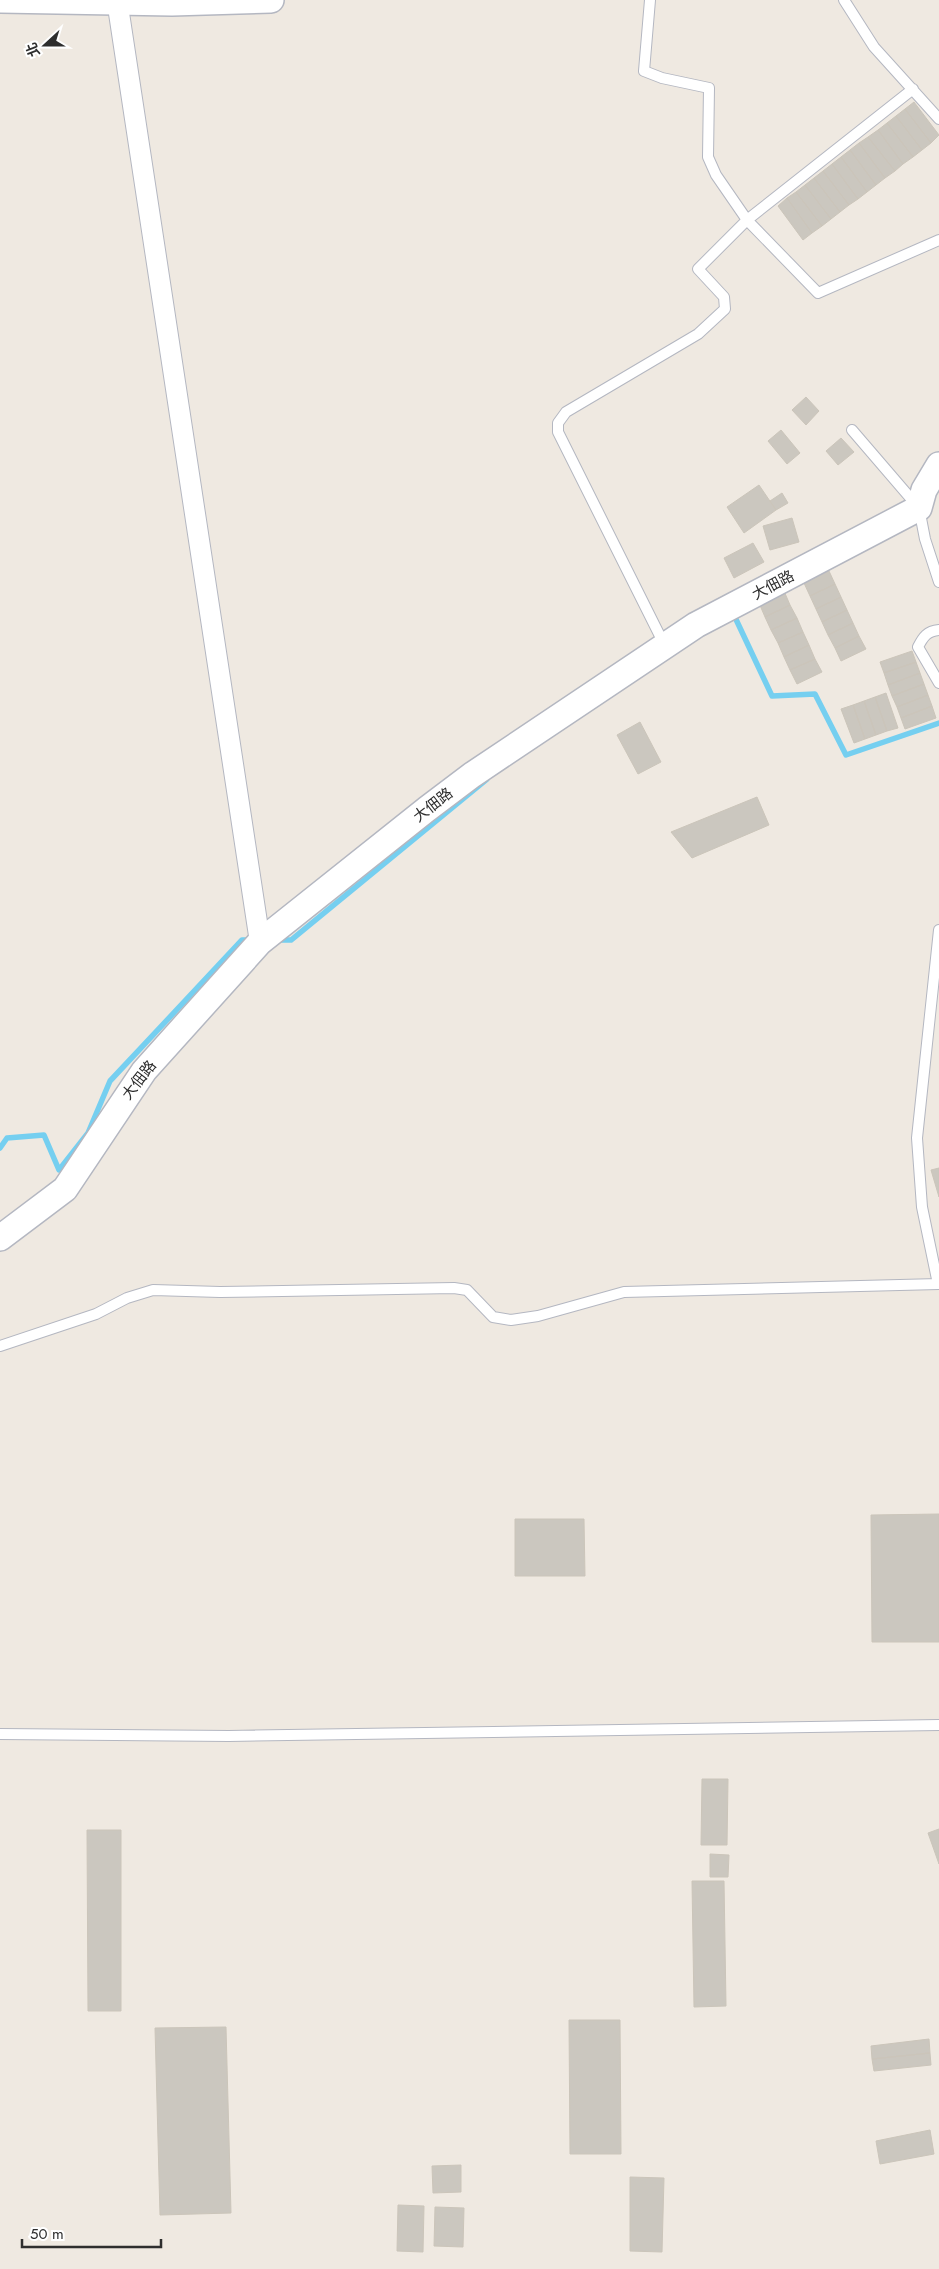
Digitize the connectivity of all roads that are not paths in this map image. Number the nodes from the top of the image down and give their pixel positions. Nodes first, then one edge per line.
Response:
1 (0, 0) edge
2 (271, 0) edge
3 (650, 0) edge
4 (844, 0) edge
5 (117, 1) edge
6 (175, 1) edge
7 (912, 90) junction
8 (939, 119) edge
9 (747, 220) junction
10 (939, 240) edge
11 (852, 430) dead end
12 (939, 465) edge
13 (919, 508) junction
14 (939, 582) edge
15 (939, 630) edge
16 (665, 646) junction
17 (939, 683) edge
18 (939, 930) edge
19 (260, 942) junction
20 (0, 1238) edge
21 (939, 1284) edge
22 (0, 1346) edge
23 (939, 1725) edge
24 (0, 1734) edge

1 - 5 street
2 - 6 street
3 - 9 lane
4 - 7 lane
5 - 6 street
5 - 19 street
7 - 8 lane
7 - 9 lane
9 - 10 lane
9 - 16 lane
11 - 13 lane
12 - 13 street
13 - 14 lane
13 - 16 street, 大佃路
15 - 17 lane
16 - 19 street, 大佃路
18 - 21 lane
19 - 20 street, 大佃路
21 - 22 lane
23 - 24 lane

